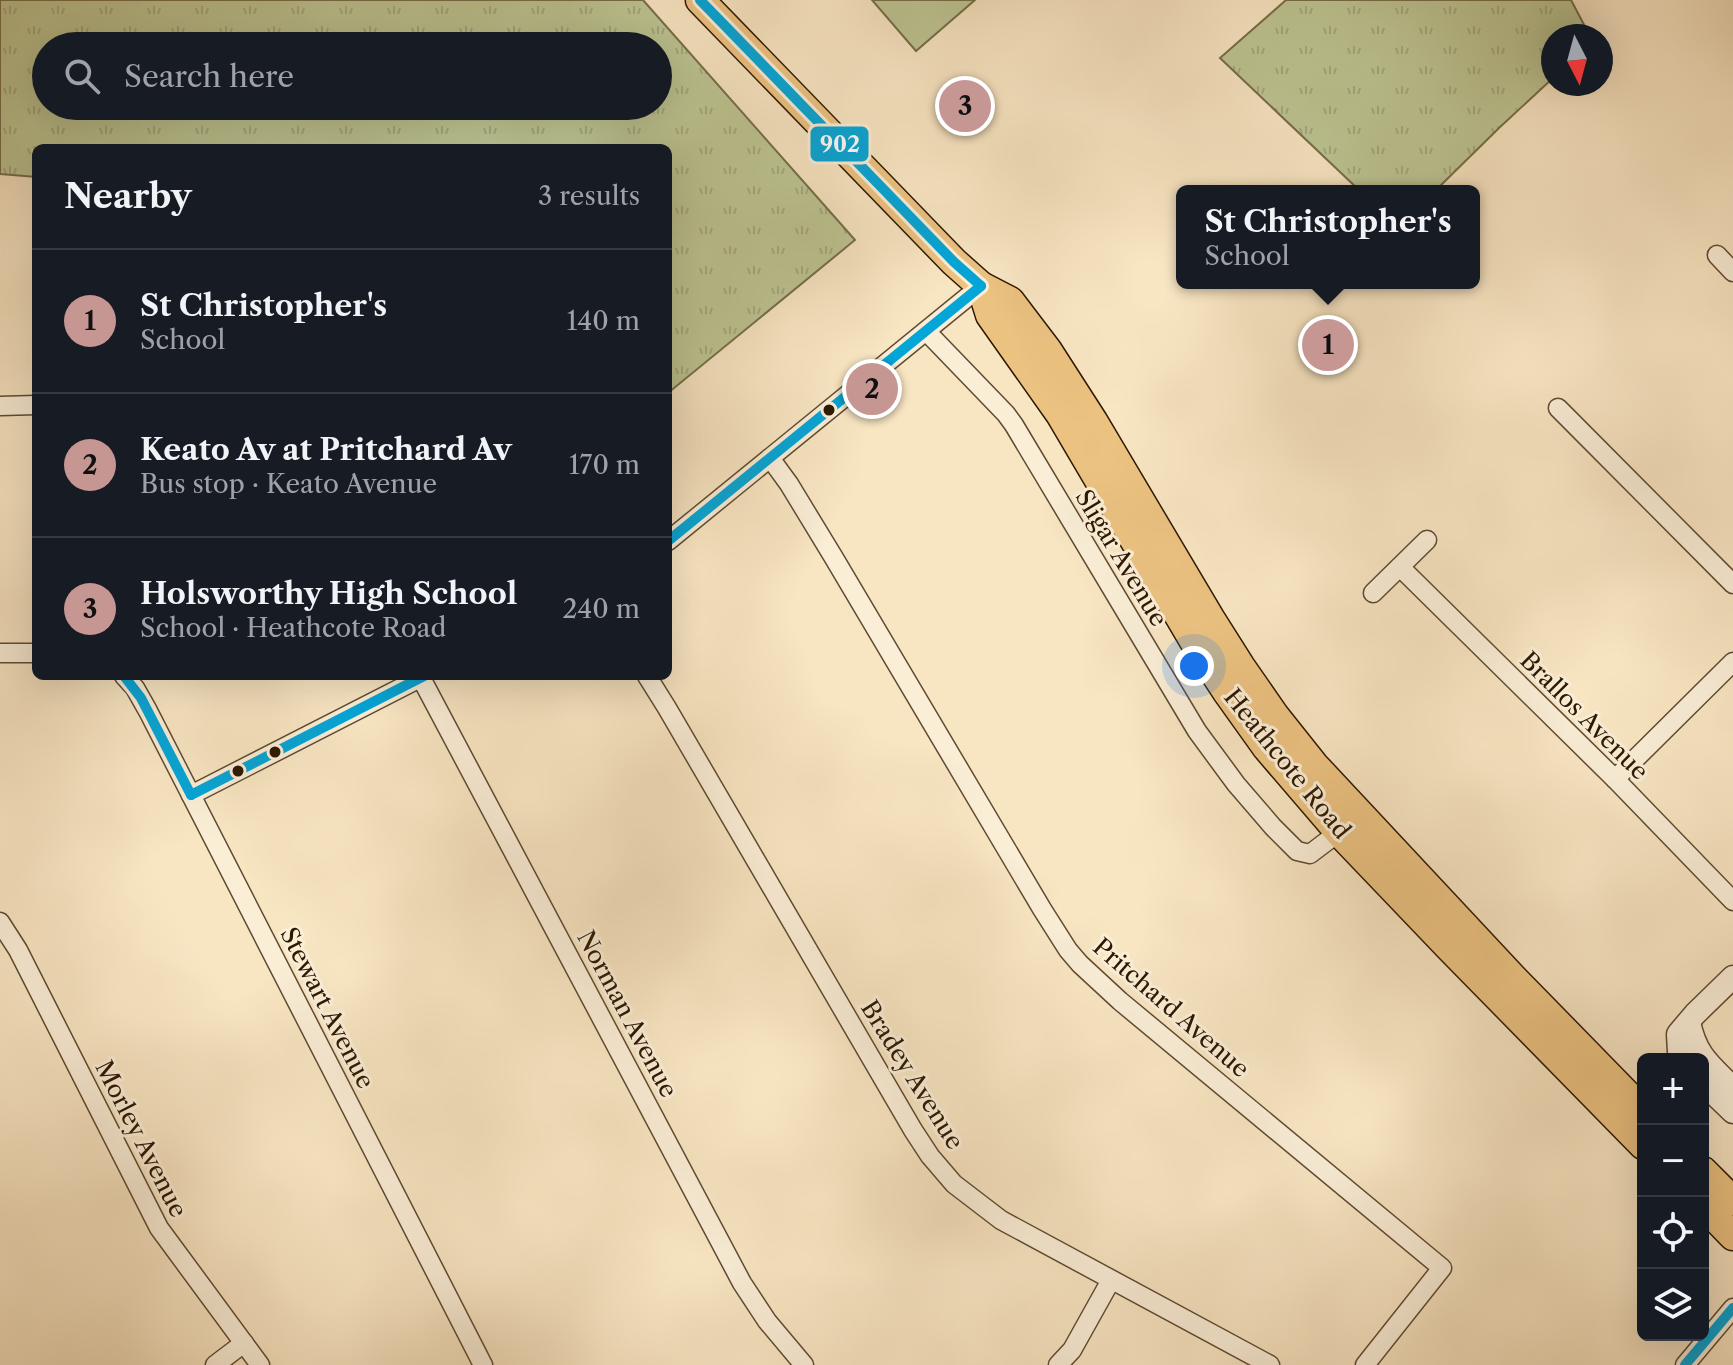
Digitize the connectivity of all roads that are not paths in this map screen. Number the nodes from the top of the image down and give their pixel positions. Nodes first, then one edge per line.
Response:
1 (700, 0) edge
2 (1717, 255) dead end
3 (1733, 272) edge
4 (981, 286) junction
5 (926, 331) junction
6 (32, 405) edge
7 (0, 406) edge
8 (1558, 408) dead end
9 (770, 458) junction
10 (672, 538) edge
11 (1427, 540) dead end
12 (1400, 567) junction
13 (1733, 584) edge
14 (1373, 593) dead end
15 (0, 653) edge
16 (32, 653) edge
17 (1733, 662) edge
18 (127, 680) edge
19 (415, 680) edge
20 (423, 680) edge
21 (650, 680) edge
22 (1615, 779) junction
23 (191, 795) junction
24 (1339, 832) junction
25 (1733, 901) edge
26 (0, 922) edge
27 (1733, 977) edge
28 (1689, 1022) junction
29 (1680, 1053) edge
30 (1733, 1088) edge
31 (1709, 1089) edge
32 (1637, 1105) edge
33 (1733, 1112) edge
34 (1637, 1139) edge
35 (1709, 1177) edge
36 (1733, 1201) edge
37 (1709, 1211) edge
38 (1733, 1236) edge
39 (1111, 1280) junction
40 (1733, 1308) edge
41 (244, 1343) junction
42 (1263, 1363) edge
43 (215, 1365) edge
44 (260, 1365) edge
45 (483, 1365) edge
46 (804, 1365) edge
47 (1058, 1365) edge
48 (1365, 1365) edge
49 (1685, 1365) edge

1 - 4 main road, Heathcote Road
2 - 3 street
4 - 5 street
4 - 24 main road, Heathcote Road
4 - 32 main road, Heathcote Road
5 - 9 street
5 - 24 street, Sligar Avenue
6 - 7 street
8 - 13 street
9 - 10 street
9 - 48 street, Pritchard Avenue
11 - 12 street
12 - 14 street
12 - 22 street, Brallos Avenue
15 - 16 street
17 - 22 street
18 - 23 street, Stewart Avenue
19 - 23 street
20 - 46 street, Norman Avenue
21 - 39 street, Bradey Avenue
22 - 25 street, Brallos Avenue
23 - 45 street, Stewart Avenue
24 - 34 main road, Heathcote Road
26 - 41 street, Morley Avenue
27 - 28 street
28 - 29 street
28 - 30 street
31 - 33 street
35 - 36 main road
37 - 38 main road
39 - 42 street, Bradey Avenue
39 - 47 street
40 - 49 street
41 - 43 street
41 - 44 street, Morley Avenue

